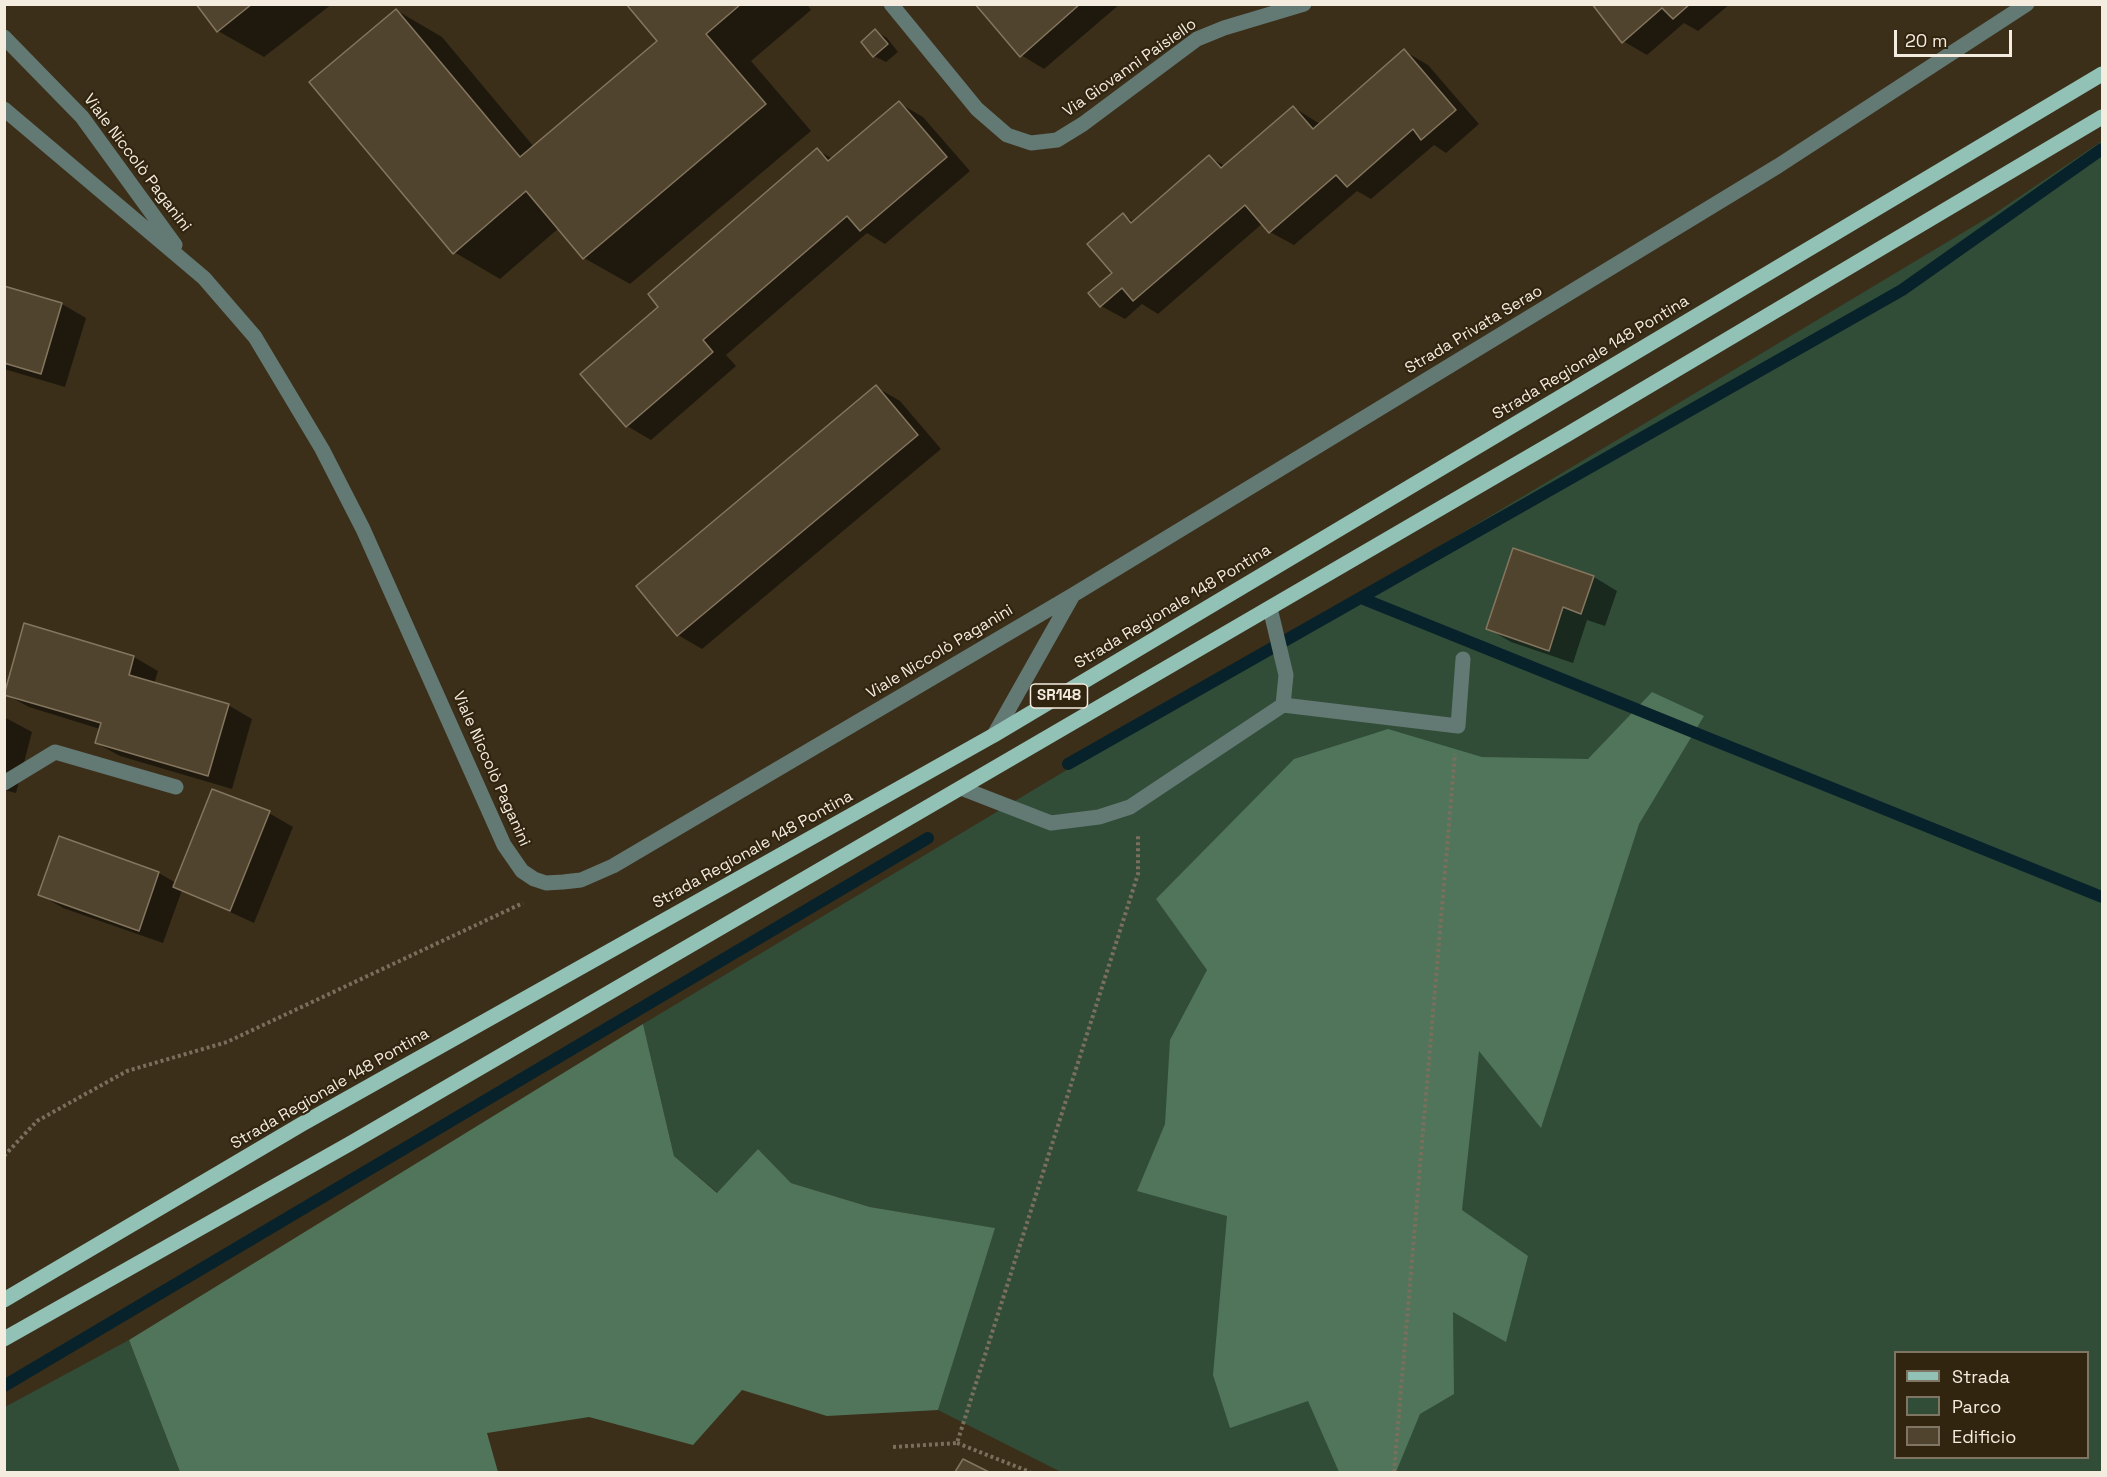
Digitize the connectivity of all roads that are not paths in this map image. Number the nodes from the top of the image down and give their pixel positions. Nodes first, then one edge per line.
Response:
1 (891, 4) edge
2 (1304, 4) edge
3 (2027, 4) edge
4 (4, 37) edge
5 (2103, 74) edge
6 (4, 109) edge
7 (2103, 117) edge
8 (187, 262) junction
9 (1072, 595) junction
10 (1270, 608) junction
11 (1463, 659) dead end
12 (1283, 705) junction
13 (994, 735) junction
14 (4, 783) edge
15 (176, 787) dead end
16 (961, 788) junction
17 (4, 1300) edge
18 (4, 1339) edge

1 - 2 street, Via Giovanni Paisiello
3 - 9 street, Strada Privata Serao
4 - 8 street, Viale Niccolò Paganini
5 - 13 main road, Strada Regionale 148 Pontina / SR148
6 - 8 street, Viale Niccolò Paganini
7 - 10 main road, SR148
8 - 9 street, Viale Niccolò Paganini
9 - 13 street, Strada Privata Serao
10 - 12 street
10 - 16 main road, SR148
11 - 12 street
12 - 16 street
13 - 17 main road, Strada Regionale 148 Pontina / SR148
14 - 15 street
16 - 18 main road, SR148

